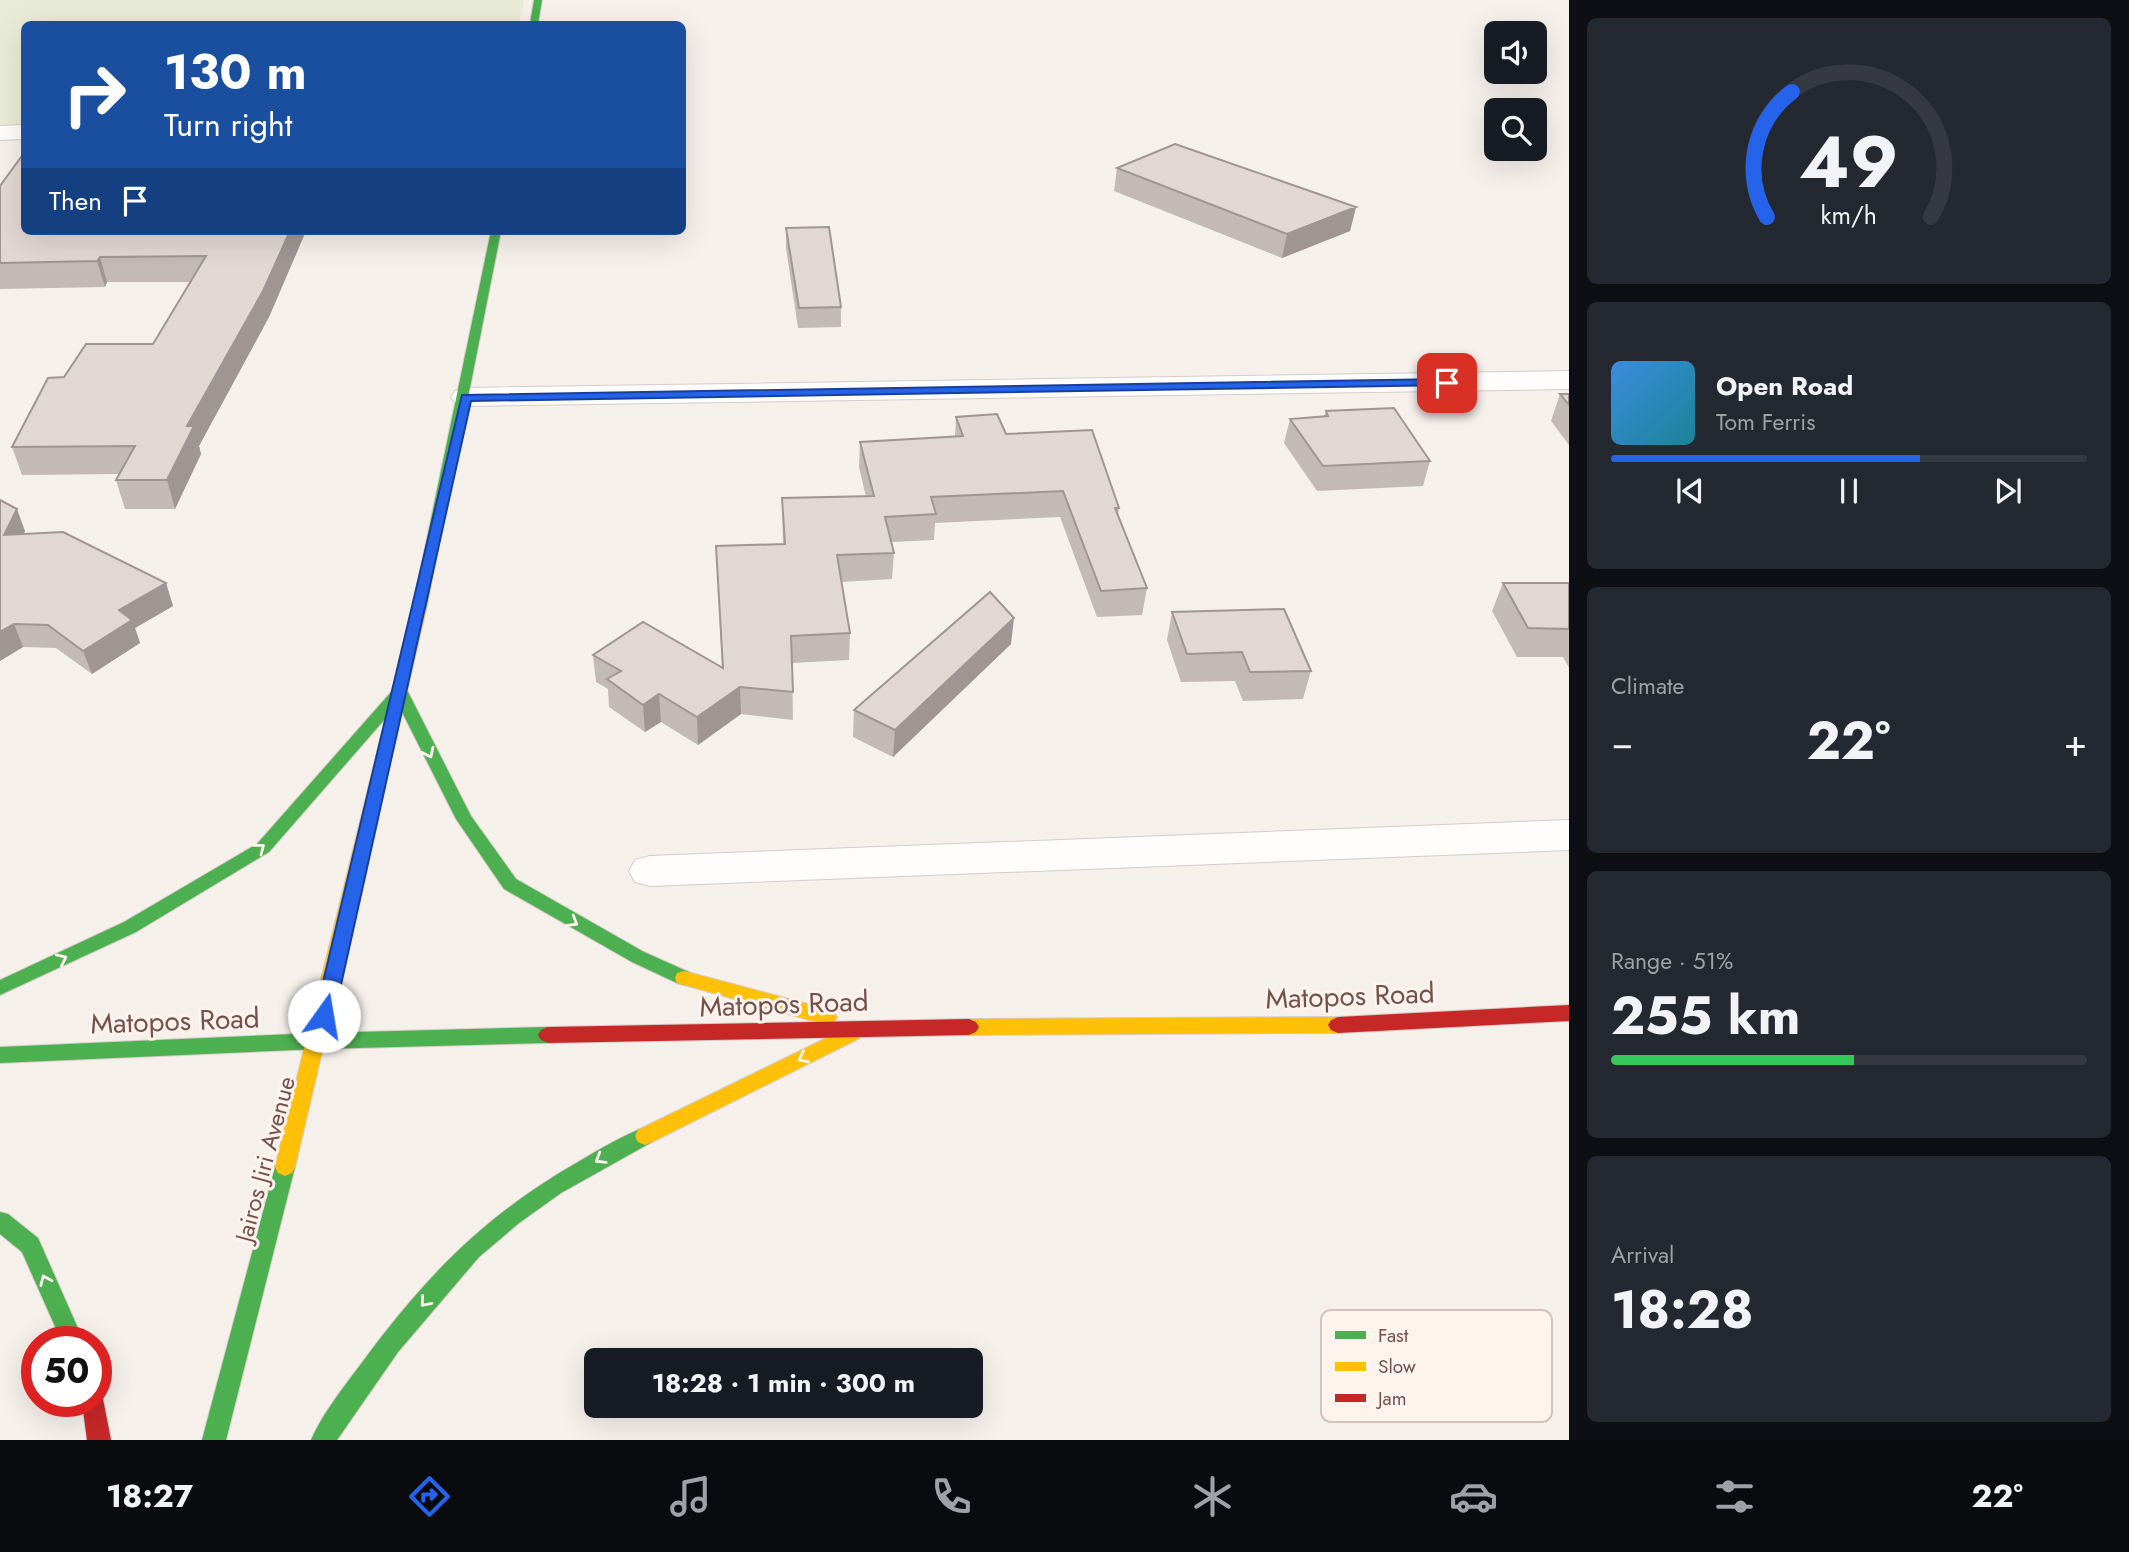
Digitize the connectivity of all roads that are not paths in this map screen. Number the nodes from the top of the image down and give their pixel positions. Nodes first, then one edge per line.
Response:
1 (538, 0) edge
2 (534, 21) edge
3 (21, 132) edge
4 (0, 133) edge
5 (495, 235) edge
6 (1569, 380) edge
7 (466, 397) junction
8 (400, 692) junction
9 (1569, 835) edge
10 (650, 872) dead end
11 (0, 988) edge
12 (1569, 1013) edge
13 (864, 1027) junction
14 (319, 1041) junction
15 (0, 1055) edge
16 (0, 1221) edge
17 (66, 1326) edge
18 (96, 1417) edge
19 (99, 1440) edge
20 (214, 1440) edge
21 (323, 1440) edge

1 - 2 main road
3 - 4 street
5 - 7 main road, Jairos Jiri Avenue
6 - 7 street
7 - 8 main road, Jairos Jiri Avenue
11 -> 8 main road
8 -> 13 main road
8 - 14 main road, Jairos Jiri Avenue
9 - 10 street
12 - 13 main road, Matopos Road
13 - 14 main road, Matopos Road
13 -> 21 main road
14 - 15 main road, Matopos Road
14 - 20 main road, Jairos Jiri Avenue
17 -> 16 main road
18 - 19 main road

